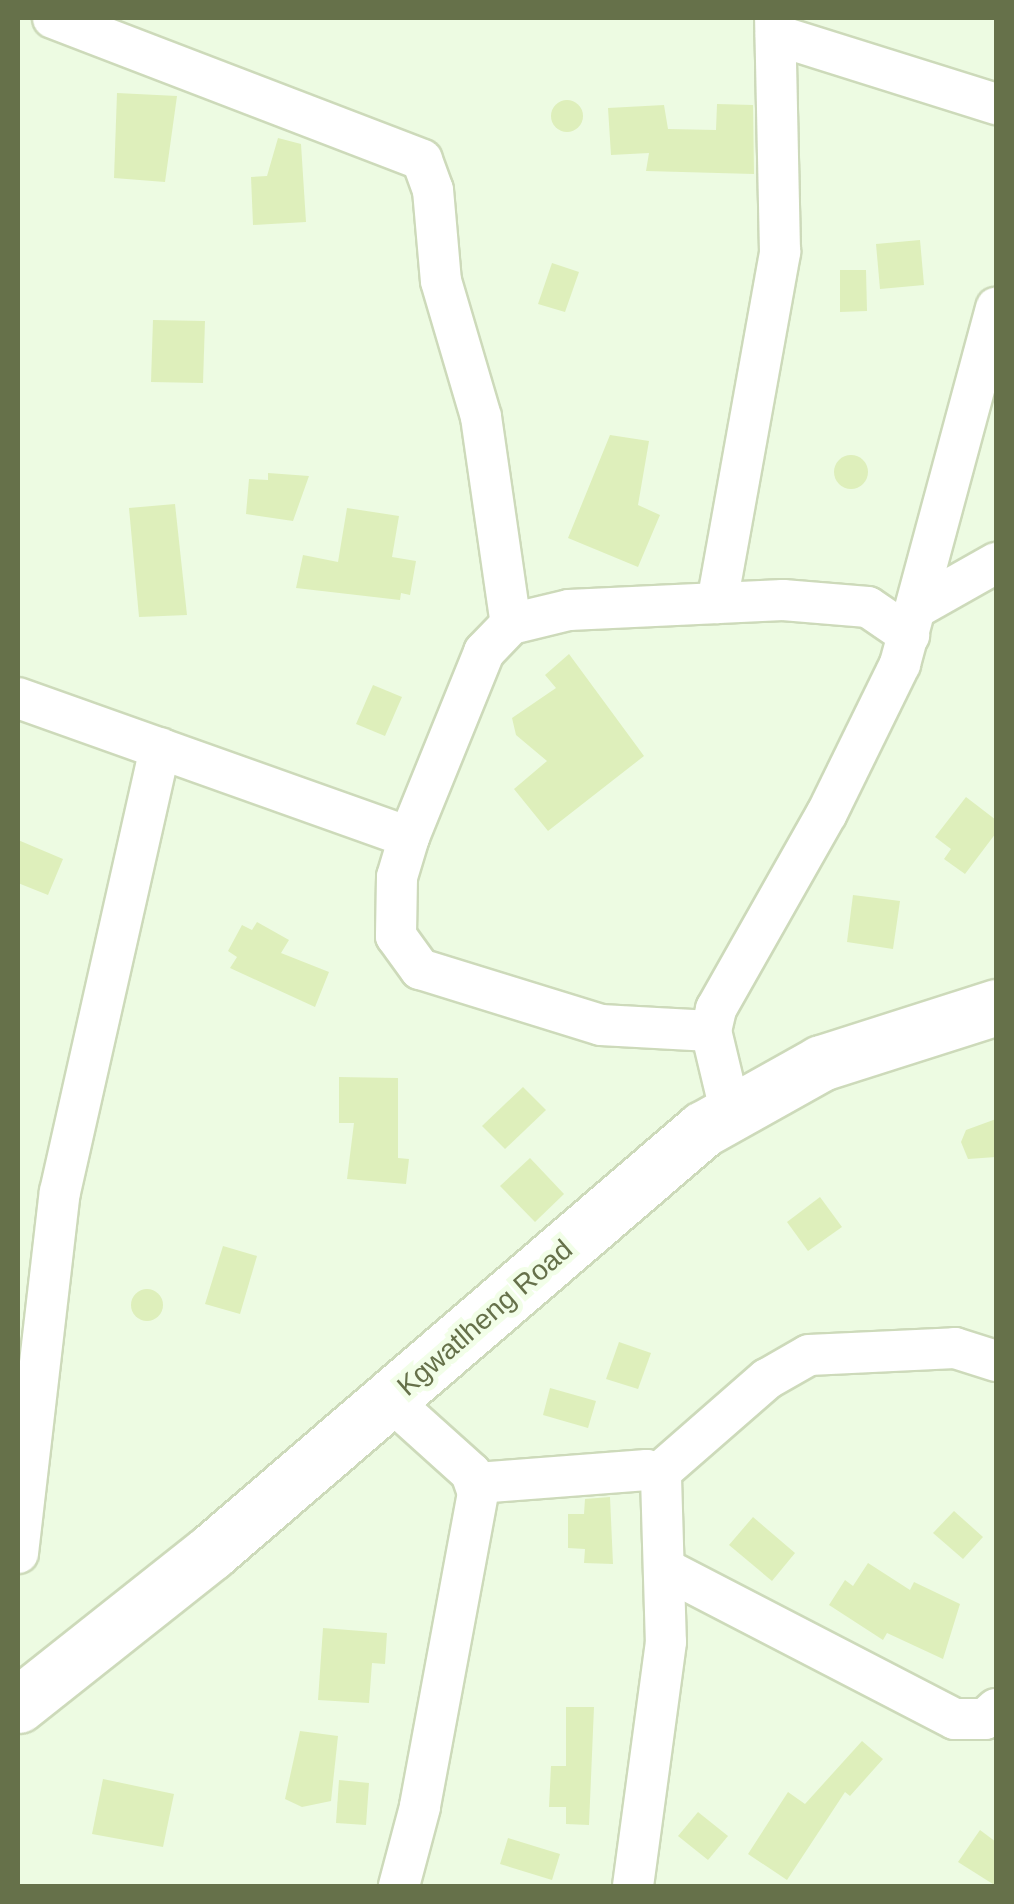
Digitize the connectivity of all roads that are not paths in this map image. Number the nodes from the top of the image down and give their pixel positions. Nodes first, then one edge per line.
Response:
1 (54, 18) edge
2 (776, 26) edge
3 (996, 104) edge
4 (996, 308) edge
5 (996, 563) edge
6 (718, 603) junction
7 (914, 621) junction
8 (511, 624) junction
9 (18, 698) edge
10 (160, 748) junction
11 (409, 837) junction
12 (996, 1007) edge
13 (711, 1032) junction
14 (731, 1114) junction
15 (996, 1361) edge
16 (390, 1400) junction
17 (658, 1474) junction
18 (477, 1483) junction
19 (18, 1553) edge
20 (667, 1570) junction
21 (18, 1705) edge
22 (996, 1710) edge
23 (399, 1886) edge
24 (633, 1886) edge

1 - 8 street
2 - 3 street
2 - 6 street
4 - 7 street
5 - 7 street
6 - 7 street
6 - 8 street
7 - 13 street
8 - 11 street
9 - 10 street
10 - 11 street
10 - 19 street
11 - 13 street
12 - 14 street, Kgwatlheng Road
13 - 14 street
14 - 16 street, Kgwatlheng Road
15 - 17 street
16 - 18 street
16 - 21 street, Kgwatlheng Road
17 - 18 street
17 - 20 street
18 - 23 street
20 - 22 street
20 - 24 street

